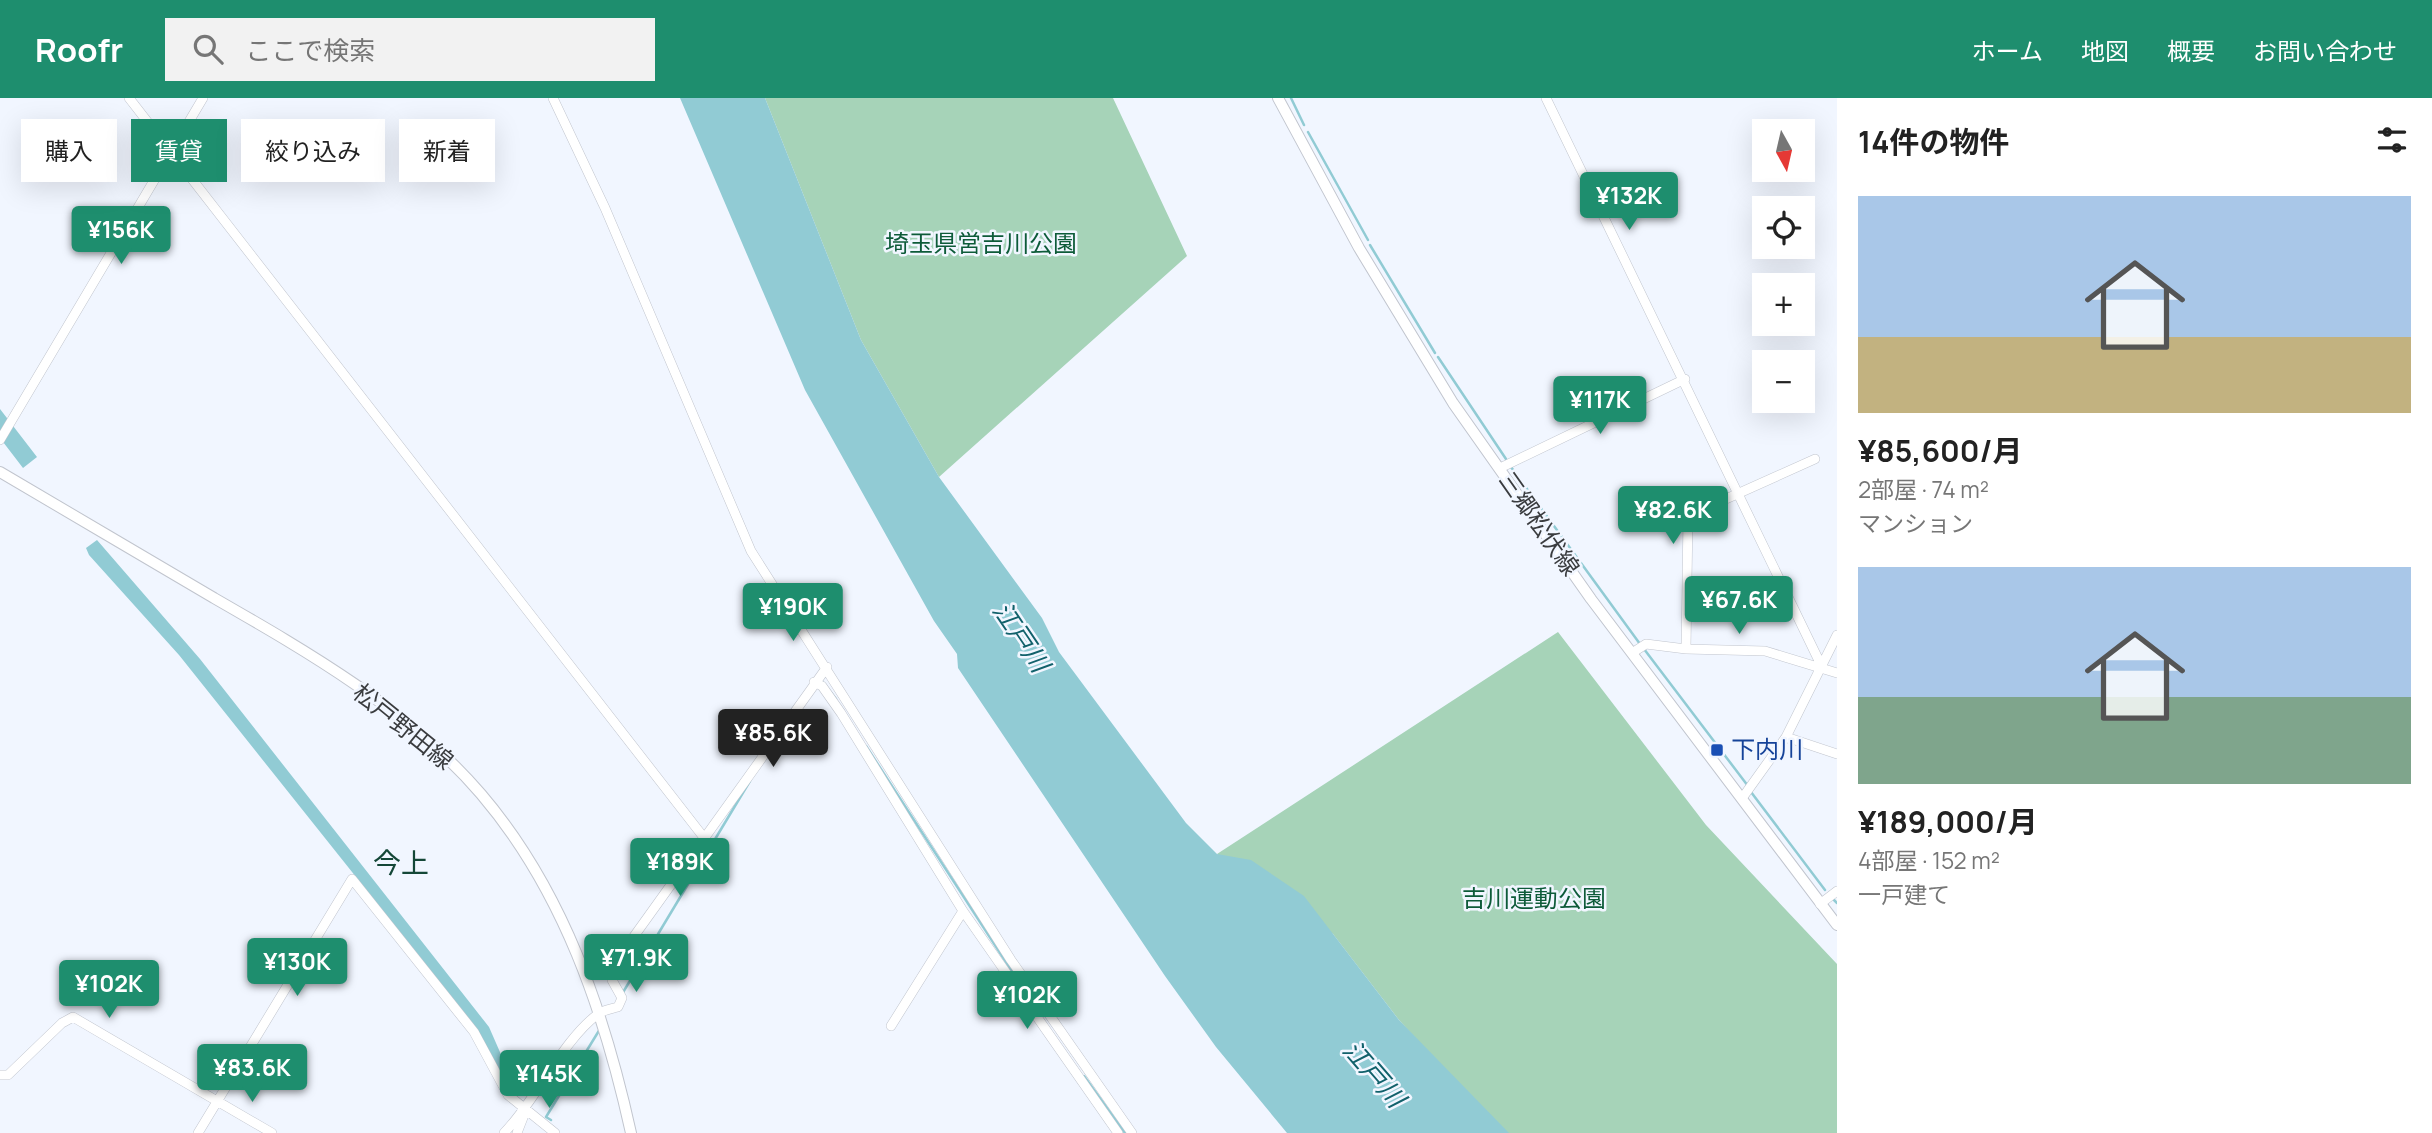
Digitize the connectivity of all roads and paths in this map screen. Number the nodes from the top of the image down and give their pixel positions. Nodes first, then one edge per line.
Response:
1 (129, 98) edge
2 (203, 98) edge
3 (553, 98) edge
4 (1278, 98) edge
5 (1546, 98) edge
6 (145, 119) edge
7 (191, 119) edge
8 (155, 182) edge
9 (195, 182) edge
10 (1685, 379) junction
11 (0, 440) edge
12 (1815, 459) dead end
13 (1500, 468) junction
14 (0, 472) edge
15 (1740, 495) junction
16 (1837, 635) edge
17 (1639, 649) junction
18 (1686, 649) junction
19 (827, 667) junction
20 (1822, 667) junction
21 (1837, 673) edge
22 (814, 682) junction
23 (1786, 737) junction
24 (1837, 754) edge
25 (1748, 791) junction
26 (705, 839) junction
27 (1837, 891) edge
28 (1820, 904) junction
29 (963, 911) junction
30 (1837, 925) edge
31 (599, 1013) junction
32 (891, 1026) dead end
33 (0, 1075) edge
34 (216, 1101) junction
35 (526, 1111) junction
36 (198, 1133) edge
37 (272, 1133) edge
38 (503, 1133) edge
39 (517, 1133) edge
40 (555, 1133) edge
41 (631, 1133) edge
42 (1118, 1133) edge
43 (1132, 1133) edge

1 - 6 street
2 - 7 street
3 - 19 street
4 - 13 main road, 三郷松伏線
5 - 10 street
8 - 11 street
9 - 26 street
10 - 13 street
10 - 15 street
12 - 15 street
13 - 17 main road, 三郷松伏線
14 - 31 main road, 松戸野田線
15 - 18 street
15 - 20 street
16 - 20 street
17 - 18 street
17 - 25 main road, 三郷松伏線
18 - 20 street
19 - 22 street
19 - 43 street
20 - 21 street
20 - 23 street
22 - 26 street
22 - 29 street
23 - 24 street
23 - 25 street
25 - 28 main road, 三郷松伏線
26 - 31 street
27 - 28 street
28 - 30 main road, 三郷松伏線
29 - 32 street
29 - 42 street
31 - 35 street
31 - 41 main road, 松戸野田線
33 - 34 street
34 - 35 street
34 - 36 street
34 - 37 street
35 - 38 street
35 - 39 street
35 - 40 street

